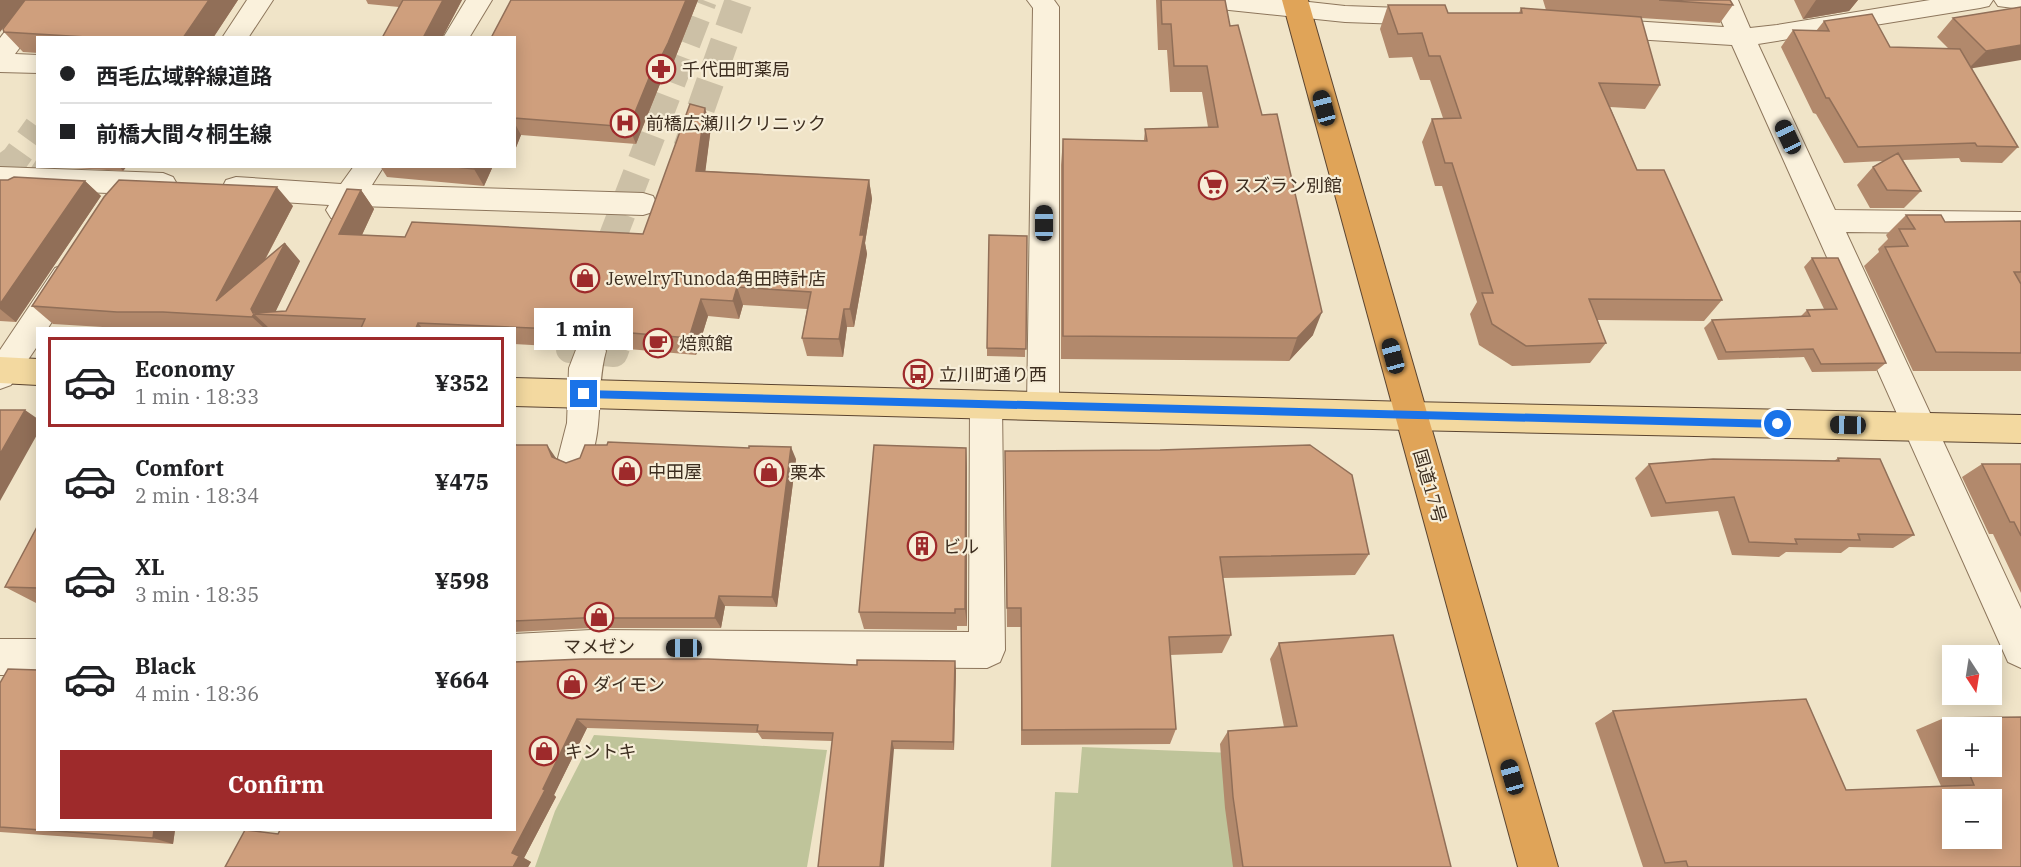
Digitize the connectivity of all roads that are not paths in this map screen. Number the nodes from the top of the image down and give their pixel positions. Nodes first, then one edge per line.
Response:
1 (42, 0) edge
2 (260, 0) edge
3 (479, 0) edge
4 (1040, 0) edge
5 (1210, 0) edge
6 (1725, 0) edge
7 (1980, 0) edge
8 (2007, 0) edge
9 (2021, 1) edge
10 (1296, 4) edge
11 (1452, 18) edge
12 (1583, 26) edge
13 (236, 36) edge
14 (457, 36) edge
15 (1742, 37) junction
16 (0, 56) edge
17 (0, 63) edge
18 (36, 64) edge
19 (369, 168) edge
20 (141, 175) edge
21 (0, 178) edge
22 (349, 195) junction
23 (643, 204) dead end
24 (111, 206) edge
25 (1827, 220) junction
26 (2021, 224) edge
27 (329, 236) edge
28 (80, 255) edge
29 (590, 351) dead end
30 (1, 372) edge
31 (36, 372) edge
32 (516, 392) edge
33 (584, 394) junction
34 (986, 405) junction
35 (1043, 406) junction
36 (1410, 416) junction
37 (1918, 427) junction
38 (2021, 429) edge
39 (575, 458) edge
40 (2021, 650) edge
41 (521, 651) edge
42 (0, 657) edge
43 (36, 657) edge
44 (1538, 867) edge

1 - 16 street
2 - 13 street
3 - 14 street
4 - 35 street
5 - 10 street
6 - 15 street
7 - 15 street
8 - 9 street
10 - 11 street
10 - 36 highway, 国道17号
12 - 15 street
15 - 25 street
17 - 18 street
19 - 22 street
20 - 21 street
20 - 22 street
20 - 24 street
22 - 23 street
22 - 27 street
25 - 26 street
25 - 37 street
28 - 30 street
29 - 33 street
30 - 31 main road
32 - 33 main road
33 - 34 main road
33 - 39 street
34 - 35 main road
34 - 41 street
35 - 36 main road
36 - 37 main road
36 - 44 highway, 国道17号
37 - 38 main road
37 - 40 street
42 - 43 street

